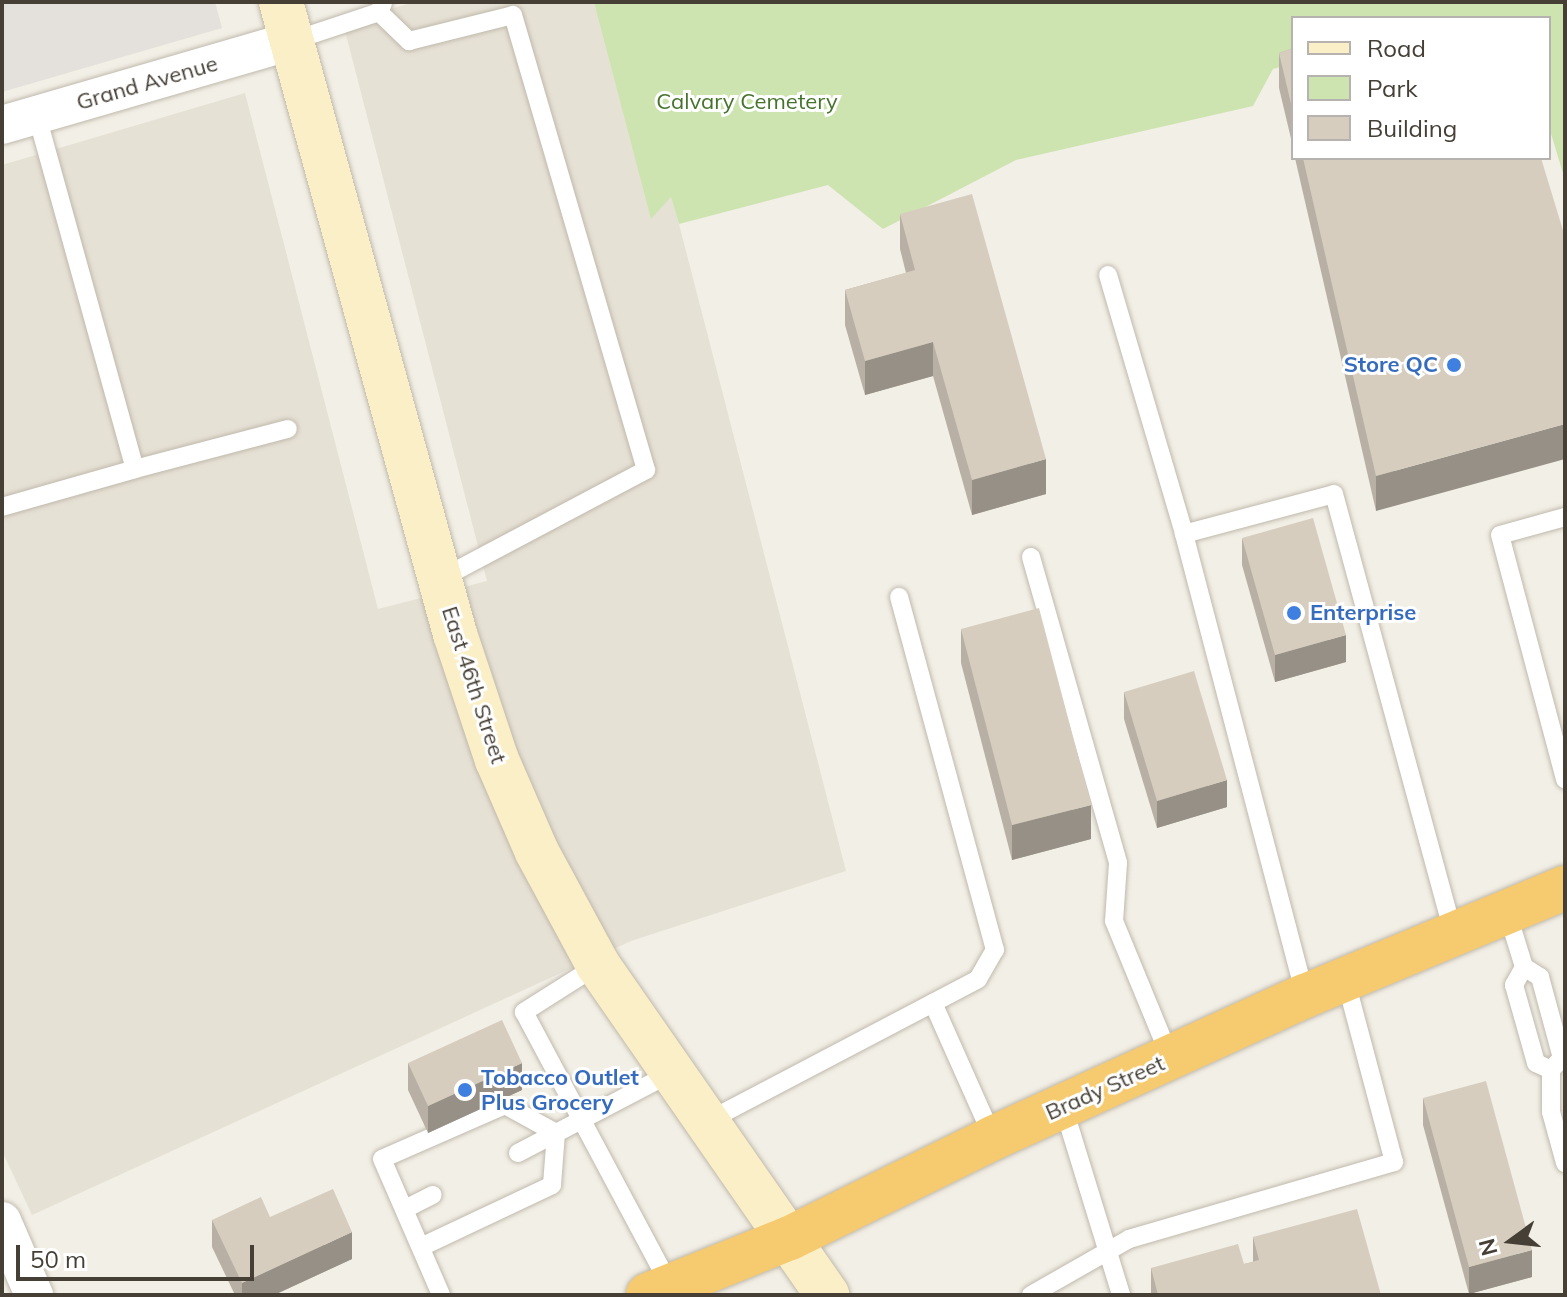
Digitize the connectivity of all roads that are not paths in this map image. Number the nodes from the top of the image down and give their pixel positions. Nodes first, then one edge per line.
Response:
1 (382, 7) edge
2 (287, 21) edge
3 (19, 121) edge
4 (1108, 275) dead end
5 (288, 429) dead end
6 (135, 469) junction
7 (2, 507) edge
8 (1565, 517) edge
9 (1184, 534) junction
10 (1031, 557) dead end
11 (440, 579) junction
12 (899, 597) dead end
13 (1565, 780) edge
14 (1565, 888) edge
15 (1507, 912) junction
16 (1453, 933) junction
17 (598, 965) junction
18 (1524, 967) junction
19 (1345, 978) junction
20 (1305, 996) junction
21 (933, 1003) junction
22 (1171, 1059) junction
23 (673, 1072) junction
24 (1557, 1074) edge
25 (1063, 1106) junction
26 (1558, 1113) edge
27 (583, 1120) junction
28 (708, 1121) junction
29 (556, 1133) junction
30 (993, 1138) junction
31 (518, 1153) dead end
32 (1565, 1163) edge
33 (433, 1195) dead end
34 (405, 1209) junction
35 (2, 1221) edge
36 (790, 1238) junction
37 (421, 1247) junction
38 (1108, 1253) junction
39 (659, 1290) edge
40 (34, 1295) edge
41 (441, 1295) edge
42 (827, 1295) edge
43 (1031, 1295) edge
44 (1121, 1295) edge

1 - 2 lane
1 - 11 lane
2 - 3 street, Grand Avenue
2 - 11 street, East 46th Street
3 - 6 lane
4 - 9 lane
5 - 6 lane
6 - 7 lane
8 - 13 lane
9 - 16 lane
9 - 20 lane
10 - 22 lane
11 - 17 street, East 46th Street
12 - 21 lane
14 - 15 highway, Brady Street
15 - 16 highway, Brady Street
15 - 18 lane
16 - 19 highway, Brady Street
17 - 23 street, East 46th Street
17 - 27 lane
18 - 24 lane
18 - 24 lane
19 - 20 highway, Brady Street
19 - 38 lane
20 - 22 highway, Brady Street
21 - 28 lane
21 - 30 lane
22 - 25 highway, Brady Street
23 - 27 lane
23 - 28 street, East 46th Street
24 - 26 lane
25 - 30 highway, Brady Street
25 - 38 lane
26 - 32 lane
27 - 29 lane
27 - 39 lane
28 - 36 street, East 46th Street
29 - 31 lane
29 - 34 lane
29 - 37 lane
30 - 36 highway, Brady Street
33 - 34 lane
34 - 37 lane
35 - 40 street
36 - 39 highway, Brady Street
36 - 42 street, East 46th Street
37 - 41 lane
38 - 43 lane
38 - 44 lane

